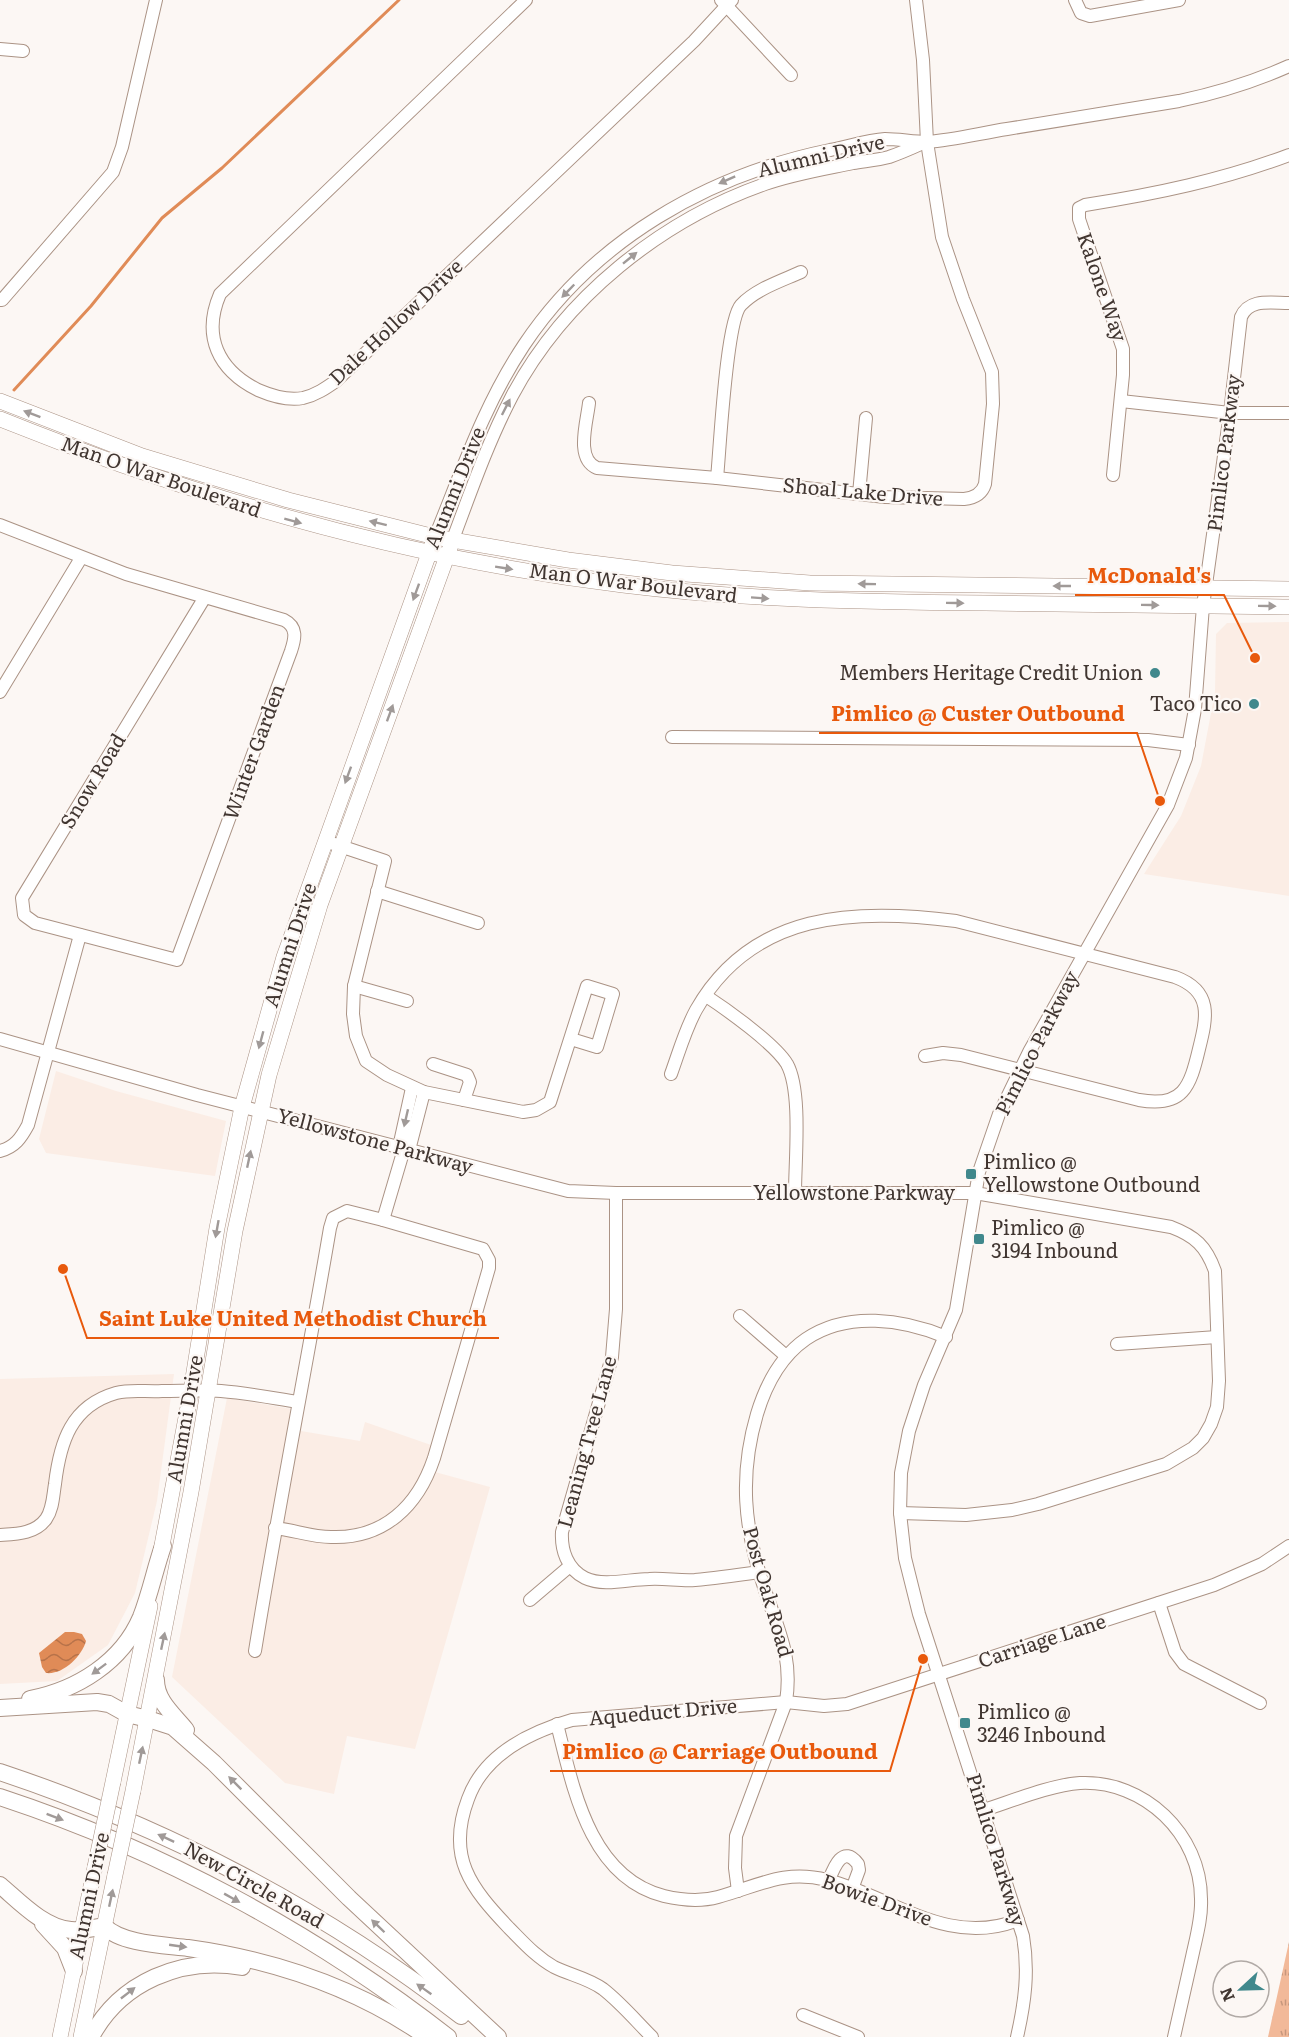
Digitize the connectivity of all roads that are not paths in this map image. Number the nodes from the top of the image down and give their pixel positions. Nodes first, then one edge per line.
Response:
1 (156, 0) edge
2 (526, 0) edge
3 (916, 0) edge
4 (1076, 0) edge
5 (1179, 0) edge
6 (727, 2) edge
7 (0, 49) edge
8 (23, 51) dead end
9 (1289, 66) edge
10 (791, 75) dead end
11 (927, 142) junction
12 (1289, 155) edge
13 (801, 272) dead end
14 (0, 300) edge
15 (1289, 303) edge
16 (0, 401) edge
17 (1121, 401) junction
18 (589, 403) dead end
19 (1230, 413) junction
20 (1289, 414) edge
21 (866, 418) dead end
22 (0, 420) edge
23 (1113, 475) dead end
24 (717, 478) junction
25 (859, 494) junction
26 (0, 525) edge
27 (435, 537) junction
28 (453, 539) junction
29 (428, 553) junction
30 (81, 558) junction
31 (447, 558) junction
32 (1205, 588) junction
33 (1289, 589) edge
34 (204, 597) junction
35 (1203, 606) junction
36 (1289, 607) edge
37 (0, 692) edge
38 (672, 737) dead end
39 (1189, 745) junction
40 (325, 841) junction
41 (341, 846) junction
42 (377, 891) junction
43 (478, 923) dead end
44 (80, 935) junction
45 (1084, 953) junction
46 (354, 986) junction
47 (706, 996) junction
48 (407, 1001) dead end
49 (0, 1039) edge
50 (571, 1039) junction
51 (47, 1052) junction
52 (925, 1056) dead end
53 (433, 1064) dead end
54 (1020, 1069) junction
55 (671, 1074) dead end
56 (418, 1090) junction
57 (464, 1100) junction
58 (242, 1107) junction
59 (260, 1111) junction
60 (404, 1149) junction
61 (0, 1151) edge
62 (616, 1193) junction
63 (795, 1193) junction
64 (975, 1193) junction
65 (383, 1220) junction
66 (740, 1316) dead end
67 (946, 1337) junction
68 (1216, 1337) junction
69 (1117, 1344) dead end
70 (786, 1356) junction
71 (191, 1391) junction
72 (208, 1391) junction
73 (298, 1402) junction
74 (900, 1514) junction
75 (275, 1528) junction
76 (0, 1535) edge
77 (163, 1546) junction
78 (1289, 1546) edge
79 (570, 1566) junction
80 (759, 1572) junction
81 (530, 1600) dead end
82 (1159, 1604) junction
83 (255, 1651) dead end
84 (939, 1674) junction
85 (156, 1680) junction
86 (786, 1702) junction
87 (1260, 1703) dead end
88 (0, 1706) edge
89 (127, 1714) junction
90 (148, 1719) junction
91 (557, 1724) junction
92 (214, 1763) junction
93 (0, 1772) edge
94 (0, 1797) edge
95 (984, 1810) junction
96 (829, 1880) junction
97 (0, 1885) edge
98 (852, 1889) junction
99 (738, 1891) junction
100 (23, 1904) junction
101 (1018, 1920) junction
102 (104, 1926) junction
103 (82, 1930) junction
104 (74, 1971) junction
105 (389, 2012) junction
106 (803, 2015) dead end
107 (60, 2037) edge
108 (81, 2037) edge
109 (91, 2037) edge
110 (427, 2037) edge
111 (448, 2037) edge
112 (487, 2037) edge
113 (498, 2037) edge
114 (652, 2037) edge
115 (858, 2037) edge
116 (1017, 2037) edge
117 (1174, 2037) edge

1 - 14 street
2 - 6 street, Dale Hollow Drive
3 - 11 street, Shoal Lake Drive
4 - 5 street
6 - 10 street
7 - 8 street
9 - 11 street, Alumni Drive
11 - 25 street, Shoal Lake Drive
11 -> 27 street, Alumni Drive
28 -> 11 street, Alumni Drive
12 - 17 street, Kalone Way
13 - 24 street
15 - 19 street, Pimlico Parkway
27 -> 16 main road, Man O War Boulevard
17 - 19 street
17 - 23 street, Kalone Way
18 - 24 street, Shoal Lake Drive
19 - 20 street
19 - 32 street, Pimlico Parkway
21 - 25 street
22 -> 29 main road, Man O War Boulevard
24 - 25 street, Shoal Lake Drive
26 - 30 street, Winter Garden
27 - 28 main road, Man O War Boulevard
27 - 29 main road, Alumni Drive
28 - 31 main road, Alumni Drive
32 -> 28 main road, Man O War Boulevard
29 - 31 main road, Man O War Boulevard
29 -> 40 main road, Alumni Drive
30 - 34 street, Winter Garden
30 - 37 street
31 -> 35 main road, Man O War Boulevard
41 -> 31 main road, Alumni Drive
32 - 33 main road, Man O War Boulevard
32 - 35 street, Pimlico Parkway
34 - 44 street, Snow Road
34 - 44 street, Winter Garden
35 -> 36 main road, Man O War Boulevard
35 - 39 street, Pimlico Parkway
38 - 39 street
39 - 45 street, Pimlico Parkway
40 - 41 street
40 -> 58 main road, Alumni Drive
41 - 42 street
41 - 59 main road, Alumni Drive
42 - 43 street
42 - 46 street
44 - 51 street
45 - 47 street
45 - 54 street, Pimlico Parkway
45 - 54 street
46 - 48 street
46 - 56 street
47 - 55 street
47 - 63 street
49 - 51 street, Yellowstone Parkway
50 - 50 street
50 - 57 street
51 - 58 street, Yellowstone Parkway
51 - 61 street
52 - 54 street
53 - 57 street
54 - 64 street, Pimlico Parkway
56 - 57 street
56 - 60 street
58 - 59 street, Yellowstone Parkway
58 -> 71 main road, Alumni Drive
59 - 60 street, Yellowstone Parkway
72 -> 59 main road, Alumni Drive
60 - 62 street, Yellowstone Parkway
60 - 65 street
62 - 63 street, Yellowstone Parkway
62 - 79 street, Leaning Tree Lane
63 - 64 street, Yellowstone Parkway
64 - 67 street, Pimlico Parkway
64 - 68 street, Yellowstone Parkway
65 - 73 street
65 - 75 street
66 - 70 street
67 - 70 street, Post Oak Road
67 - 74 street, Pimlico Parkway
68 - 69 street
68 - 74 street, Yellowstone Parkway
70 - 80 street, Post Oak Road
71 - 72 street
71 - 76 street
71 - 77 main road, Alumni Drive
72 - 73 street
85 -> 72 main road, Alumni Drive
73 - 75 street
74 - 84 street, Pimlico Parkway
75 - 83 street
77 -> 88 highway
77 - 89 main road, Alumni Drive
78 - 82 street, Carriage Lane
79 - 80 street
79 - 81 street
80 - 86 street, Post Oak Road
82 - 84 street, Carriage Lane
82 - 87 street
84 - 86 street, Carriage Lane
84 - 95 street, Pimlico Parkway
85 - 90 main road, Alumni Drive
85 - 92 highway
86 - 91 street, Aqueduct Drive
86 - 99 street, Post Oak Road
88 - 89 highway
89 - 90 highway
89 - 103 main road, Alumni Drive, bridge
90 - 92 highway
102 -> 90 main road, Alumni Drive, bridge
91 - 99 street, Bowie Drive
91 - 114 street, Aqueduct Drive
113 -> 92 highway
112 -> 93 highway, New Circle Road
94 -> 111 highway, New Circle Road
95 - 101 street, Pimlico Parkway
95 - 117 street
96 - 98 street, Bowie Drive
96 - 98 street
96 - 99 street, Bowie Drive
97 - 100 highway
98 - 101 street, Bowie Drive
100 - 103 highway
100 - 104 highway
101 - 116 street, Pimlico Parkway
102 - 103 highway
102 -> 105 highway
102 - 108 main road, Alumni Drive
103 - 104 main road, Alumni Drive
104 - 107 main road, Alumni Drive
109 -> 105 highway
105 - 110 highway
106 - 115 street

